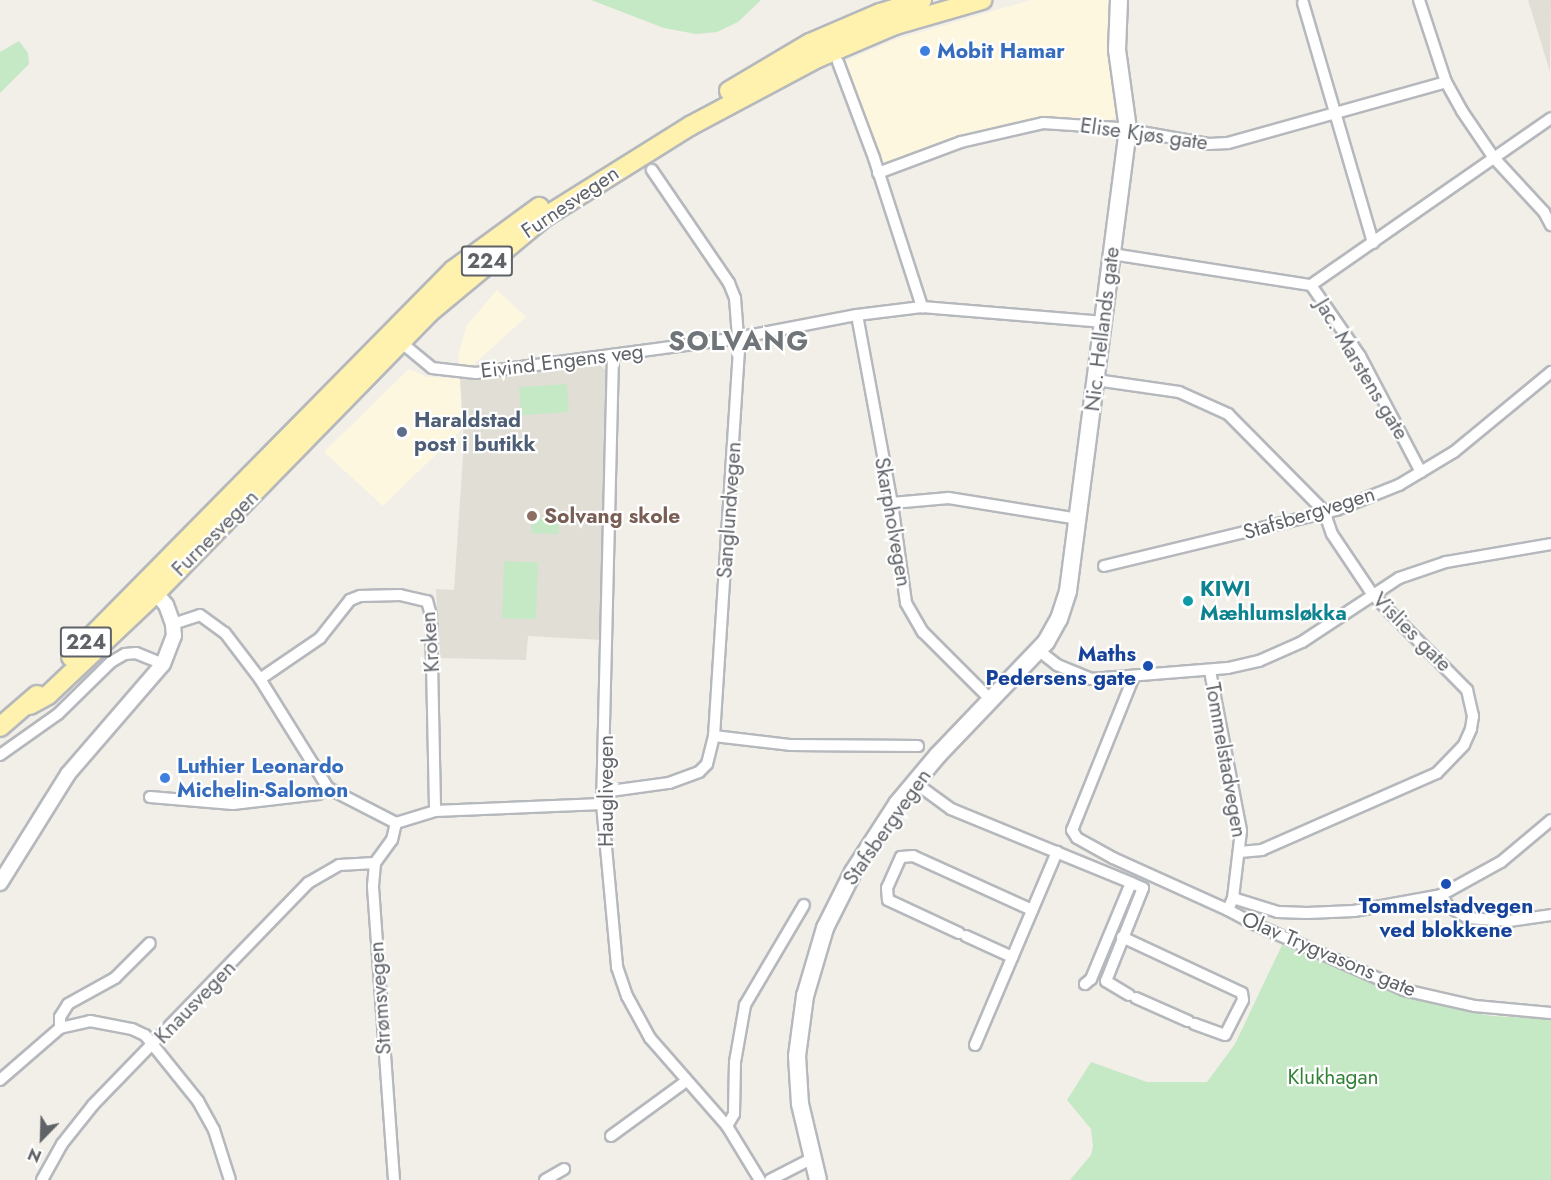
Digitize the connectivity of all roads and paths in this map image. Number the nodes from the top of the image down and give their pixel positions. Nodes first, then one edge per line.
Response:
1 (922, 0) edge
2 (982, 0) edge
3 (1119, 0) edge
4 (1419, 0) edge
5 (1303, 3) dead end
6 (838, 62) dead end
7 (1446, 82) junction
8 (1334, 112) junction
9 (1551, 118) edge
10 (1128, 129) junction
11 (1494, 158) junction
12 (652, 170) dead end
13 (878, 173) junction
14 (1551, 225) edge
15 (1373, 243) junction
16 (1112, 254) junction
17 (1311, 285) junction
18 (922, 307) junction
19 (856, 315) junction
20 (1104, 321) junction
21 (396, 338) junction
22 (737, 338) junction
23 (613, 356) junction
24 (1551, 372) edge
25 (1096, 380) junction
26 (1421, 472) junction
27 (892, 503) junction
28 (1324, 511) junction
29 (1078, 519) junction
30 (1551, 544) edge
31 (1104, 566) dead end
32 (150, 587) junction
33 (1374, 595) junction
34 (173, 624) junction
35 (1038, 650) junction
36 (163, 664) junction
37 (1210, 671) junction
38 (1134, 676) junction
39 (260, 679) junction
40 (989, 698) junction
41 (0, 727) edge
42 (714, 736) junction
43 (918, 746) dead end
44 (0, 755) edge
45 (914, 782) junction
46 (328, 788) junction
47 (603, 792) junction
48 (150, 797) dead end
49 (603, 804) junction
50 (435, 811) junction
51 (1551, 820) edge
52 (396, 823) junction
53 (1057, 852) junction
54 (1240, 852) junction
55 (375, 863) junction
56 (0, 883) edge
57 (1131, 883) junction
58 (1441, 895) junction
59 (1233, 898) junction
60 (804, 904) dead end
61 (1032, 910) junction
62 (1228, 910) junction
63 (1551, 915) edge
64 (1122, 937) junction
65 (150, 943) dead end
66 (1012, 957) junction
67 (1085, 984) dead end
68 (1551, 1013) edge
69 (60, 1028) junction
70 (152, 1045) junction
71 (975, 1045) dead end
72 (0, 1080) edge
73 (685, 1082) junction
74 (727, 1126) junction
75 (610, 1136) dead end
76 (811, 1159) junction
77 (564, 1168) dead end
78 (42, 1180) edge
79 (230, 1180) edge
80 (394, 1180) edge
81 (545, 1180) edge
82 (760, 1180) edge
83 (770, 1180) edge
84 (818, 1180) edge

1 - 21 main road, Furnesvegen / 224
2 - 21 main road, Furnesvegen / 224
3 - 10 main road, Nic. Hellands gate
4 - 7 street
5 - 8 street
6 - 13 street
7 - 8 street, Elise Kjøs gate
7 - 11 street
8 - 10 street, Elise Kjøs gate
8 - 15 street
9 - 11 street
10 - 13 street, Elise Kjøs gate
10 - 16 main road, Nic. Hellands gate
11 - 14 street
11 - 15 street
12 - 22 street, Sanglundvegen
13 - 18 street
15 - 17 street
16 - 17 street, Jac. Marstens gate
16 - 20 main road, Nic. Hellands gate
17 - 26 street, Jac. Marstens gate
18 - 19 street, Eivind Engens veg
18 - 20 street, Eivind Engens veg
19 - 22 street, Eivind Engens veg
19 - 27 street, Skarpholvegen
20 - 25 main road, Nic. Hellands gate
21 - 23 street, Eivind Engens veg
21 - 32 main road, Furnesvegen / 224
22 - 23 street, Eivind Engens veg
22 - 42 street, Sanglundvegen
23 - 47 street, Hauglivegen
24 - 26 street, Stafsbergvegen
25 - 28 street, Vislies gate
25 - 29 main road, Nic. Hellands gate
26 - 28 street, Stafsbergvegen
27 - 29 street
27 - 40 street, Skarpholvegen
28 - 31 street, Stafsbergvegen
28 - 33 street, Vislies gate
29 - 35 main road, Nic. Hellands gate
30 - 33 street
32 - 34 street, Furnesvegen
32 - 41 main road, 224
33 - 37 street
33 - 54 street, Vislies gate
34 - 36 street
34 - 39 street
35 - 38 street
35 - 40 main road, Stafsbergvegen
36 - 44 street
36 - 56 street
37 - 38 street
37 - 54 street, Tommelstadvegen
38 - 62 street
39 - 46 street
39 - 50 street, Kroken
40 - 45 main road, Stafsbergvegen
42 - 43 street
42 - 47 street, Sanglundvegen
45 - 53 street
45 - 76 main road, Stafsbergvegen
46 - 48 street
46 - 52 street
47 - 49 street, Hauglivegen
49 - 50 street
49 - 73 street, Hauglivegen
50 - 52 street
51 - 58 street
52 - 55 street
53 - 57 street
53 - 61 street
54 - 59 street, Tommelstadvegen
55 - 70 street, Knausvegen
55 - 80 street, Strømsvegen
57 - 64 street
57 - 67 street
58 - 59 street
58 - 63 street
59 - 62 street, Olav Trygvasons gate
60 - 74 street
61 - 66 street
61 - 66 street
62 - 68 street, Olav Trygvasons gate
64 - 64 street
65 - 69 street
66 - 71 street
69 - 70 street
69 - 72 street
70 - 78 street, Knausvegen
70 - 79 street
73 - 74 street, Hauglivegen
73 - 75 street
74 - 82 street, Hauglivegen
76 - 83 street
76 - 84 main road, Stafsbergvegen
77 - 81 street

